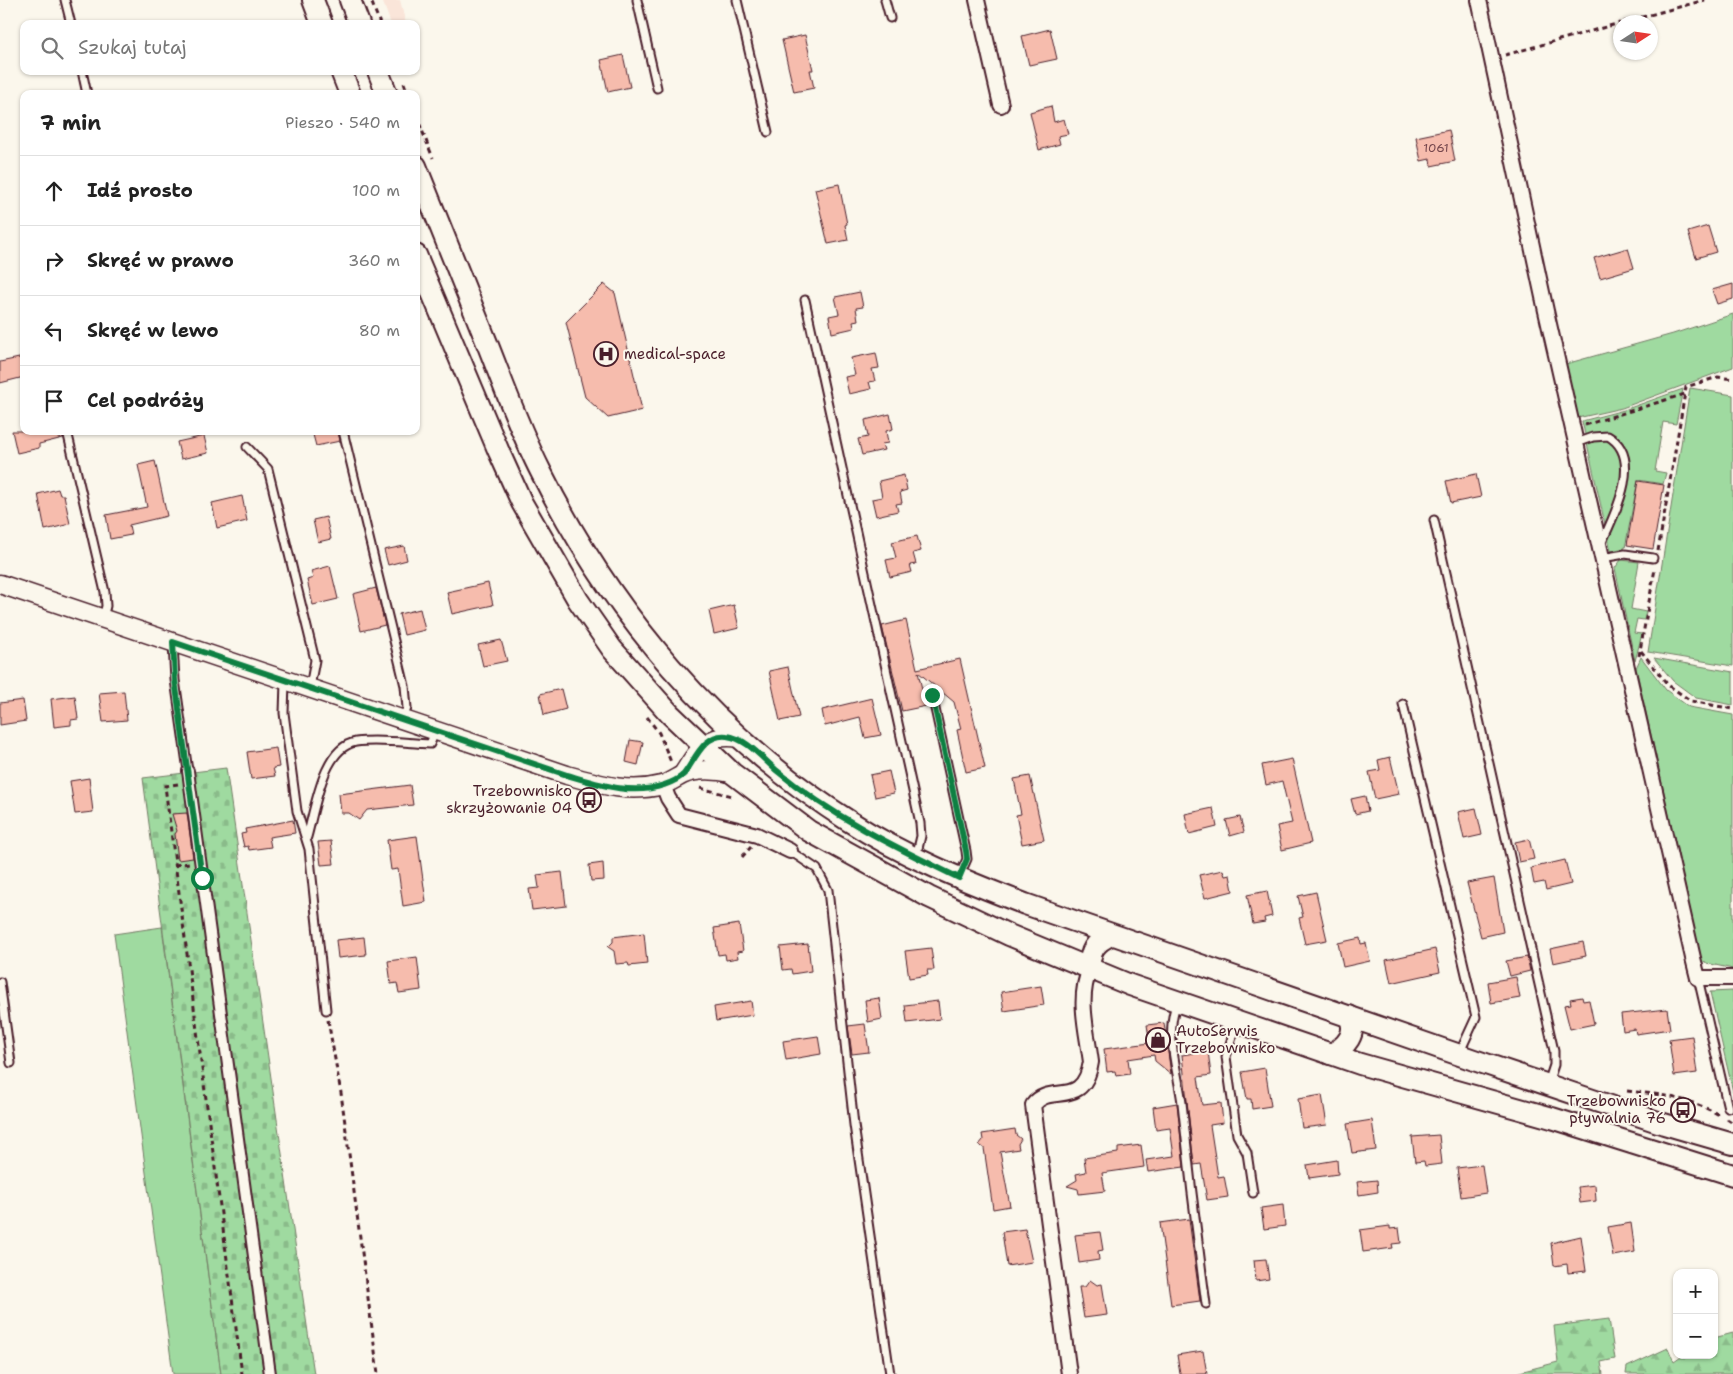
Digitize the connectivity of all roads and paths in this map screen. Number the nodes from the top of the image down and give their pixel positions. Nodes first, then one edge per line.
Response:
1 (65, 0) edge
2 (313, 0) edge
3 (350, 0) edge
4 (371, 0) edge
5 (637, 0) edge
6 (737, 0) edge
7 (885, 0) edge
8 (977, 0) edge
9 (1479, 0) edge
10 (1705, 0) edge
11 (1651, 15) edge
12 (890, 18) dead end
13 (70, 20) edge
14 (320, 20) edge
15 (358, 20) edge
16 (378, 20) edge
17 (1613, 25) edge
18 (1492, 59) junction
19 (83, 75) edge
20 (343, 75) edge
21 (380, 75) edge
22 (657, 88) dead end
23 (86, 90) edge
24 (348, 90) edge
25 (386, 90) edge
26 (1001, 106) dead end
27 (768, 132) dead end
28 (420, 176) edge
29 (420, 264) edge
30 (806, 300) dead end
31 (1733, 379) edge
32 (1685, 394) junction
33 (1573, 428) junction
34 (68, 435) edge
35 (344, 435) edge
36 (1576, 444) junction
37 (247, 448) dead end
38 (1434, 520) dead end
39 (1601, 552) junction
40 (1655, 558) joint
41 (1655, 568) dead end
42 (0, 584) edge
43 (103, 618) junction
44 (173, 642) junction
45 (286, 680) junction
46 (310, 688) junction
47 (932, 695) dead end
48 (1404, 704) dead end
49 (1733, 709) edge
50 (403, 719) junction
51 (436, 730) junction
52 (739, 738) junction
53 (703, 746) junction
54 (188, 771) joint
55 (732, 773) junction
56 (683, 774) junction
57 (190, 783) junction
58 (663, 785) junction
59 (307, 837) junction
60 (790, 851) joint
61 (916, 857) junction
62 (959, 878) junction
63 (1111, 935) junction
64 (1090, 968) junction
65 (1698, 978) junction
66 (1733, 978) edge
67 (0, 982) edge
68 (1177, 1002) junction
69 (326, 1010) joint
70 (1349, 1016) junction
71 (1236, 1022) junction
72 (1330, 1054) junction
73 (1459, 1055) junction
74 (11, 1063) dead end
75 (1548, 1085) junction
76 (1621, 1091) dead end
77 (1728, 1108) dead end
78 (1733, 1123) edge
79 (1733, 1144) edge
80 (1733, 1175) edge
81 (1253, 1193) dead end
82 (1206, 1304) dead end
83 (242, 1374) edge
84 (270, 1374) edge
85 (378, 1374) edge
86 (890, 1374) edge
87 (1069, 1374) edge

1 - 13 lane
2 - 14 main road
3 - 15 main road
4 - 16 path
5 - 22 lane
6 - 27 lane
7 - 12 lane
8 - 26 street
9 - 18 street
10 - 11 path
17 - 18 path
18 - 33 street
19 - 23 lane
20 - 24 main road
21 - 25 main road
28 - 52 main road
29 - 53 main road
30 - 61 lane
31 - 32 path
32 - 33 path
32 - 40 path
33 - 36 street
34 - 43 lane
35 - 50 lane
36 - 39 street
36 - 39 lane
37 - 46 lane
38 - 75 lane
39 - 40 lane
39 - 65 street
41 - 49 path
42 - 43 street
43 - 44 street
44 - 45 street
44 - 54 lane
45 - 46 street
45 - 59 lane
46 - 50 street
47 - 62 lane
48 - 73 lane
50 - 51 street
51 - 58 street
51 - 59 lane
52 - 53 street
52 - 61 main road
53 - 55 main road
53 - 56 street
54 - 57 street
55 - 56 street
55 - 64 main road
56 - 58 street
57 - 83 path
57 - 84 street
58 - 60 street
59 - 69 lane
60 - 86 lane
61 - 62 main road
62 - 63 main road
63 - 64 main road
63 - 70 main road
64 - 68 main road
64 - 87 street
65 - 66 street
65 - 77 lane
67 - 74 lane
68 - 71 main road
68 - 82 lane
69 - 85 path
70 - 72 main road
70 - 73 main road
71 - 72 main road
71 - 81 lane
72 - 80 main road
73 - 75 main road
75 - 79 main road
76 - 78 path

